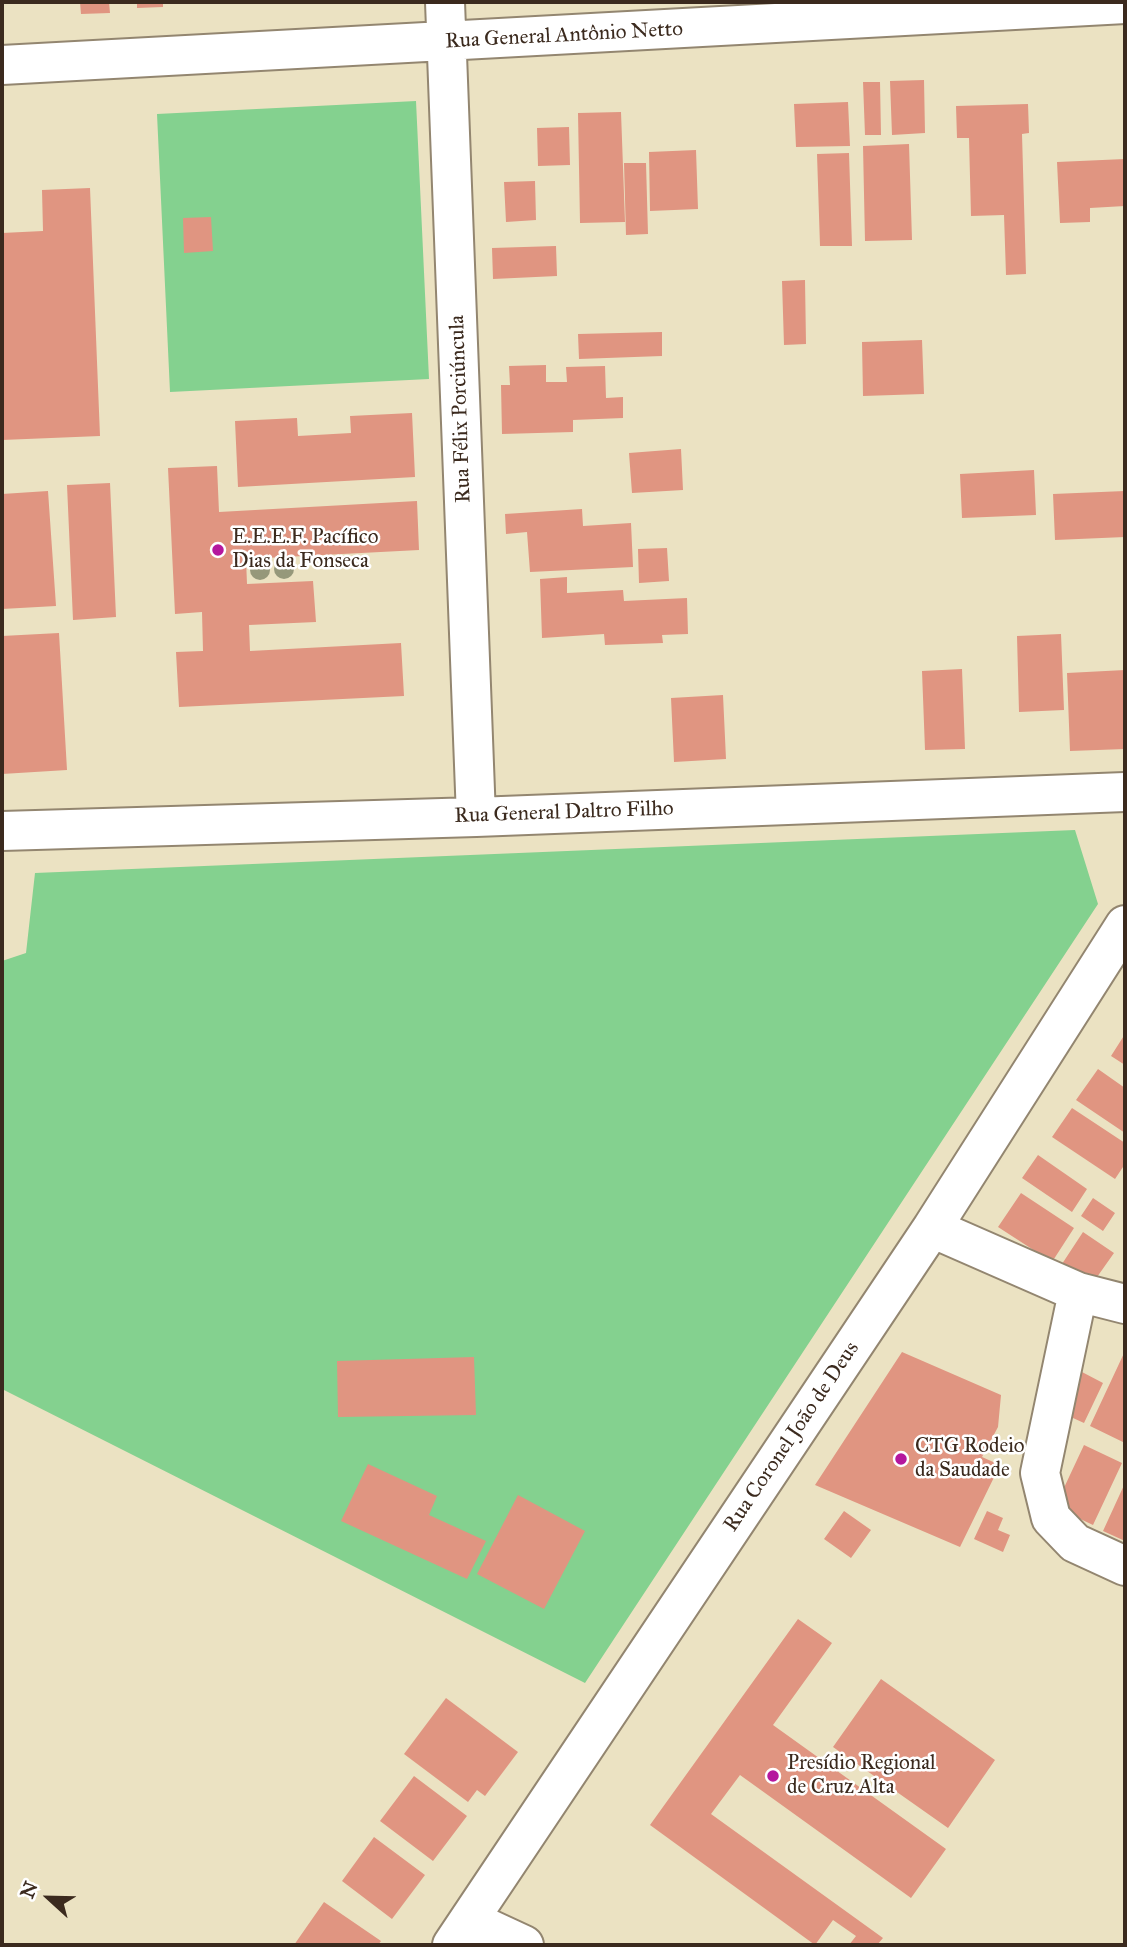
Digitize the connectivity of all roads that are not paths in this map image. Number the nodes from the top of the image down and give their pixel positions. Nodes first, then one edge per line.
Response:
1 (445, 2) edge
2 (1125, 4) edge
3 (447, 42) junction
4 (2, 65) edge
5 (1125, 792) edge
6 (476, 817) junction
7 (2, 831) edge
8 (1125, 925) edge
9 (932, 1228) junction
10 (1078, 1292) junction
11 (1125, 1304) edge
12 (1125, 1566) edge
13 (461, 1933) edge
14 (524, 1945) edge

1 - 3 street, Rua Félix Porciúncula
2 - 3 street, Rua General Antônio Netto
3 - 4 street, Rua General Antônio Netto
3 - 6 street, Rua Félix Porciúncula
5 - 6 street, Rua General Daltro Filho
6 - 7 street, Rua General Daltro Filho
8 - 9 street, Rua Coronel João de Deus
9 - 10 street
9 - 13 street, Rua Coronel João de Deus
10 - 11 street
10 - 12 street
13 - 14 street

